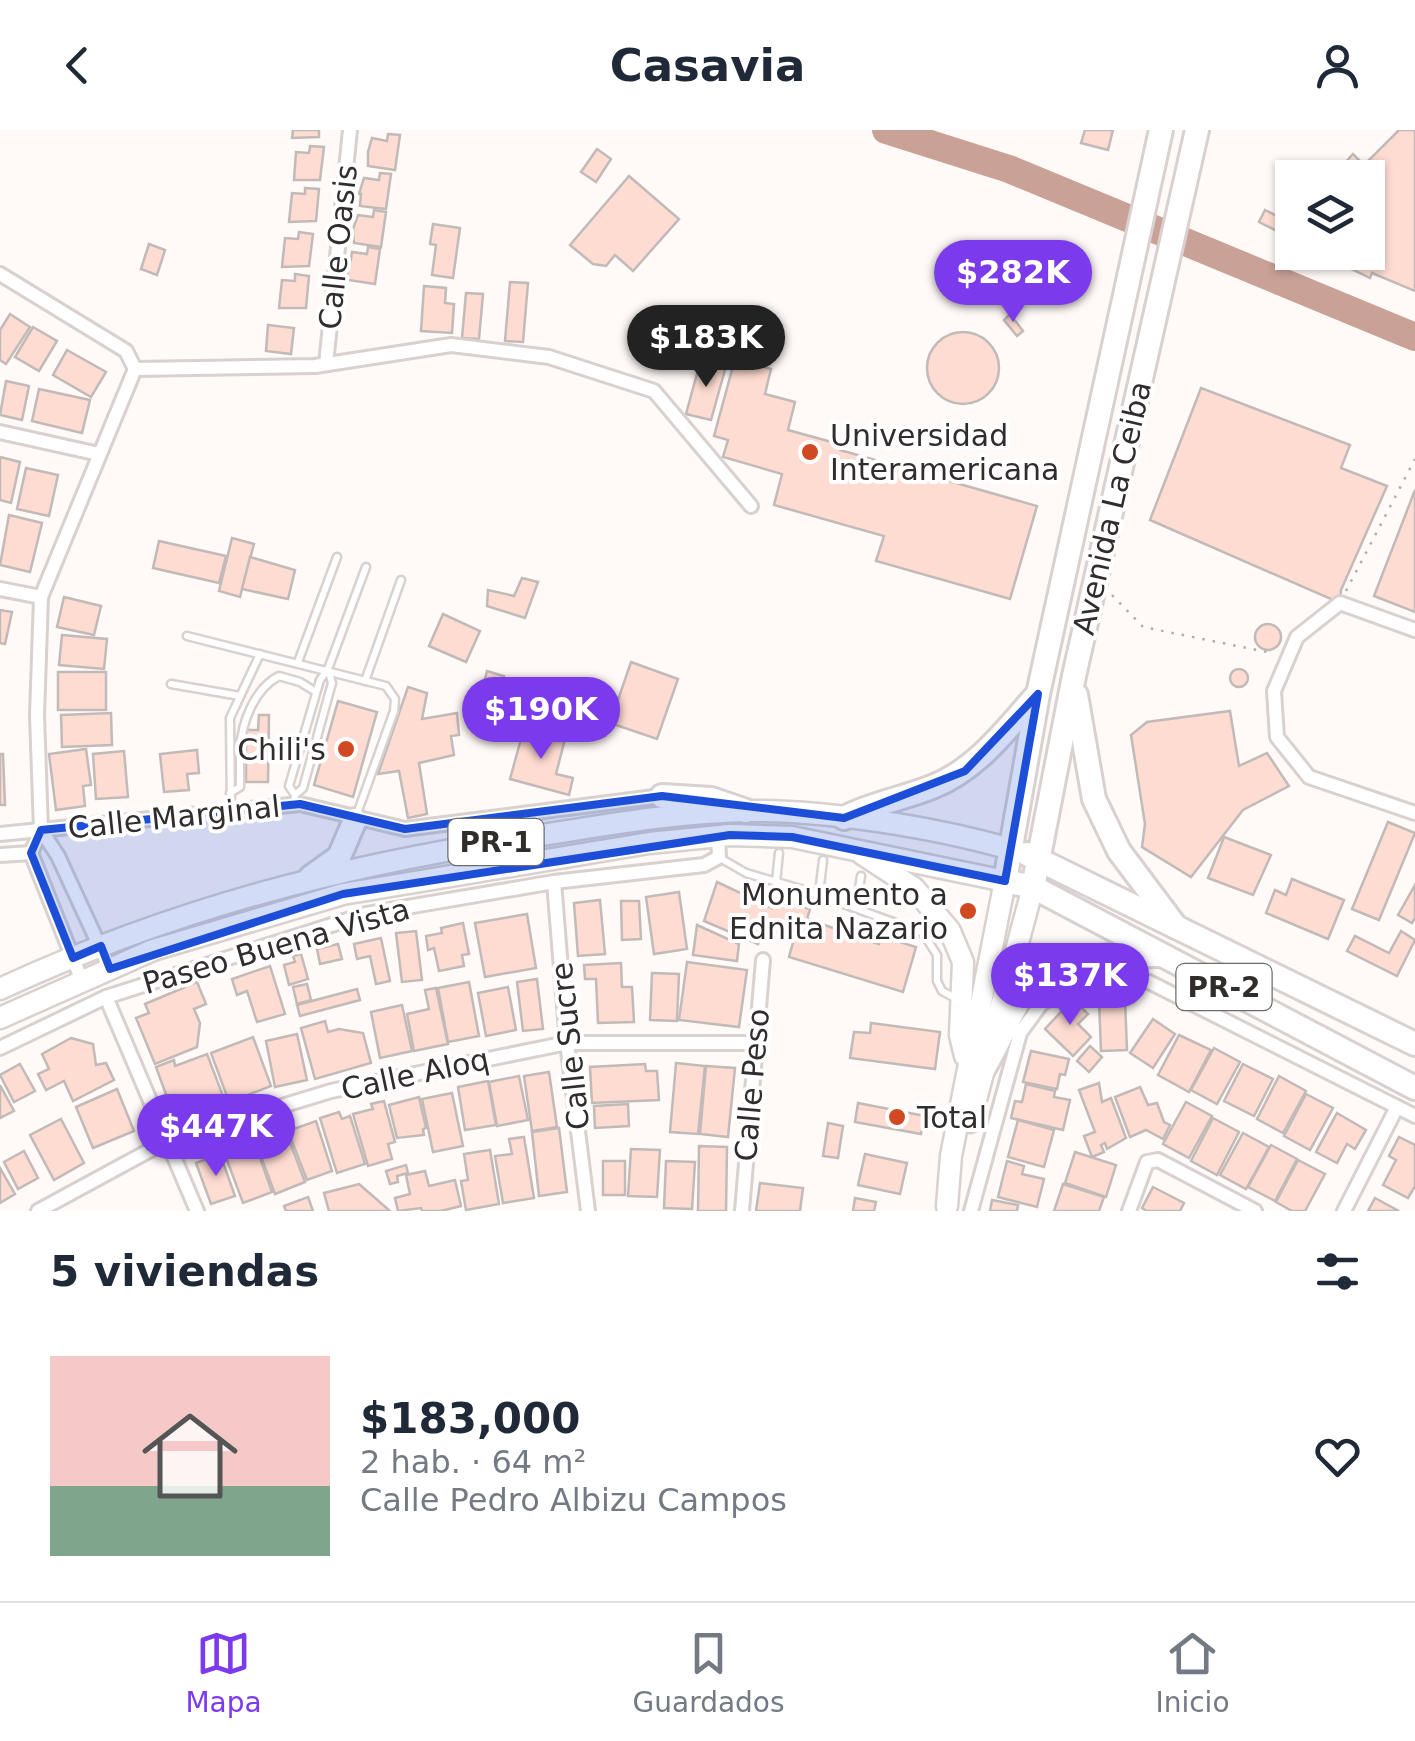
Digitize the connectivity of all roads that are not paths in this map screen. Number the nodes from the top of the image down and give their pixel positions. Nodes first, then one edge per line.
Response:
1 (350, 130) edge
2 (1161, 130) edge
3 (1197, 134) edge
4 (0, 274) edge
5 (326, 364) junction
6 (135, 369) junction
7 (0, 432) edge
8 (100, 454) junction
9 (750, 506) dead end
10 (337, 557) dead end
11 (366, 568) dead end
12 (400, 580) dead end
13 (0, 589) edge
14 (40, 597) junction
15 (1415, 630) edge
16 (188, 636) dead end
17 (260, 654) junction
18 (298, 662) junction
19 (328, 670) junction
20 (1074, 676) junction
21 (366, 680) junction
22 (171, 684) dead end
23 (316, 692) junction
24 (1038, 694) junction
25 (240, 696) junction
26 (240, 749) dead end
27 (240, 759) dead end
28 (230, 793) junction
29 (662, 796) joint
30 (294, 800) junction
31 (231, 811) junction
32 (746, 811) junction
33 (1415, 813) edge
34 (844, 818) junction
35 (355, 820) junction
36 (41, 830) junction
37 (0, 834) edge
38 (718, 847) junction
39 (852, 848) junction
40 (1010, 848) junction
41 (32, 854) junction
42 (779, 854) dead end
43 (0, 855) edge
44 (1038, 857) junction
45 (822, 860) dead end
46 (862, 876) dead end
47 (311, 877) junction
48 (1004, 881) junction
49 (554, 882) junction
50 (776, 882) junction
51 (1032, 888) junction
52 (819, 894) junction
53 (856, 908) junction
54 (1178, 930) junction
55 (101, 946) junction
56 (1161, 954) junction
57 (72, 958) junction
58 (762, 960) dead end
59 (110, 969) junction
60 (82, 981) junction
61 (0, 989) edge
62 (106, 996) junction
63 (960, 1000) junction
64 (0, 1018) edge
65 (567, 1042) junction
66 (755, 1043) junction
67 (1415, 1044) edge
68 (0, 1048) edge
69 (975, 1069) junction
70 (1412, 1079) edge
71 (1397, 1107) junction
72 (1415, 1116) edge
73 (167, 1140) junction
74 (946, 1209) edge
75 (38, 1211) edge
76 (197, 1211) edge
77 (588, 1211) edge
78 (742, 1211) edge
79 (971, 1211) edge
80 (1130, 1211) edge
81 (1255, 1211) edge
82 (1344, 1211) edge

1 - 5 street, Calle Oasis
2 - 24 highway, Avenida La Ceiba
3 - 20 highway, Avenida La Ceiba
4 - 6 street
5 - 6 street
5 - 9 street
6 - 8 street
7 - 8 street
8 - 14 street
10 - 18 lane
11 - 19 lane
12 - 21 lane
13 - 14 street
14 - 36 street
15 - 33 street
16 - 17 lane
17 - 18 lane
17 - 25 lane
18 - 19 lane
19 - 21 lane
19 - 23 lane
19 - 30 lane
20 - 44 highway, Avenida La Ceiba
20 - 54 highway
21 - 35 lane
22 - 25 lane
23 - 26 lane
23 - 30 lane
24 - 34 highway
24 - 40 highway, Avenida La Ceiba
25 - 28 lane
27 - 28 lane
28 - 31 lane
29 - 32 highway
29 - 35 street, Calle Marginal
30 - 31 street, Calle Marginal
30 - 35 street, Calle Marginal
31 - 36 street, Calle Marginal
32 - 34 main road, PR-1
32 - 47 main road, PR-1
34 - 40 main road, PR-1
35 - 47 highway
36 - 37 street, Calle Marginal
36 - 41 street
36 - 55 street
38 - 39 main road, PR-1
38 - 49 street, Paseo Buena Vista
38 - 50 lane
38 - 59 main road, PR-1
39 - 48 main road, PR-1
39 - 63 main road
40 - 44 highway, PR-1
40 - 48 highway, Avenida La Ceiba
41 - 43 street
41 - 57 street
42 - 50 lane
44 - 51 highway, Avenida La Ceiba
44 - 54 highway, PR-2
45 - 52 lane
46 - 53 lane
47 - 55 main road, PR-1
48 - 51 highway, PR-1
48 - 69 main road
49 - 62 street, Paseo Buena Vista
49 - 65 street, Calle Sucre
50 - 52 lane
51 - 56 highway, PR-2
51 - 69 main road
52 - 53 lane
53 - 63 lane
54 - 67 highway, PR-2
55 - 57 main road, PR-1
55 - 59 street
56 - 69 highway
56 - 70 highway, PR-2
57 - 60 street
57 - 61 main road, PR-1
58 - 66 street, Calle Peso
59 - 60 main road, PR-1
60 - 64 main road, PR-1
62 - 68 street, Paseo Buena Vista
62 - 73 street
63 - 69 main road
65 - 66 street, Calle Aloq
65 - 73 street, Calle Aloq
65 - 77 street, Calle Sucre
66 - 78 street, Calle Peso
69 - 74 main road
71 - 72 street
71 - 79 street
71 - 82 street
73 - 75 street, Calle Aloq
73 - 76 street
80 - 81 street

